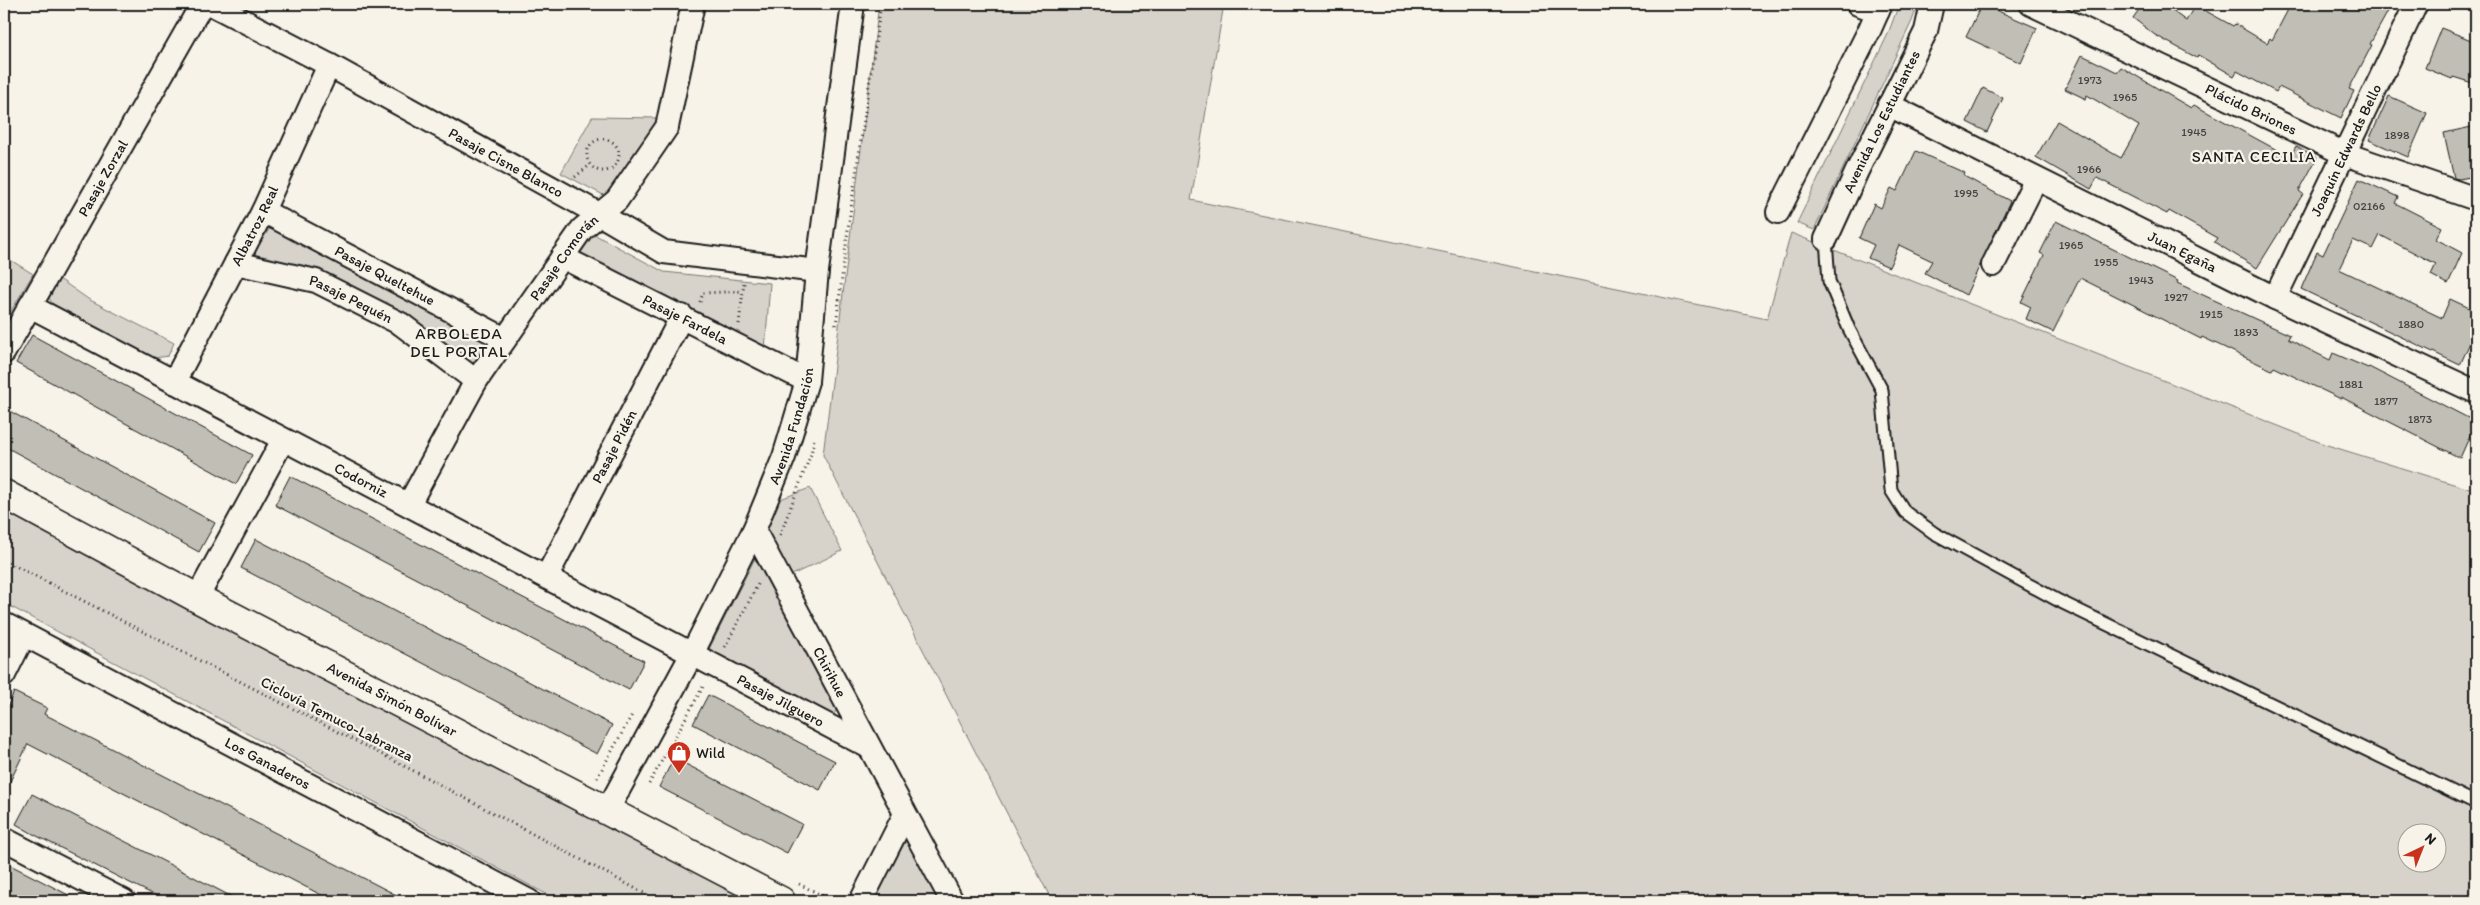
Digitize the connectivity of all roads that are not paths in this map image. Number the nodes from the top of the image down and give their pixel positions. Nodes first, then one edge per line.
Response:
1 (202, 4) edge
2 (212, 4) edge
3 (693, 4) edge
4 (852, 4) edge
5 (1932, 4) edge
6 (2031, 4) edge
7 (2416, 4) edge
8 (1872, 6) edge
9 (329, 65) junction
10 (1889, 105) junction
11 (2345, 154) junction
12 (2036, 179) junction
13 (2476, 199) edge
14 (263, 211) junction
15 (1778, 212) dead end
16 (599, 214) junction
17 (1826, 239) joint
18 (562, 257) junction
19 (236, 263) junction
20 (1992, 265) dead end
21 (817, 271) junction
22 (2275, 298) junction
23 (30, 306) junction
24 (682, 316) junction
25 (505, 339) junction
26 (4, 352) edge
27 (808, 380) junction
28 (476, 381) junction
29 (174, 382) junction
30 (2476, 392) edge
31 (283, 440) junction
32 (4, 494) edge
33 (409, 504) junction
34 (754, 530) junction
35 (547, 576) junction
36 (197, 598) junction
37 (4, 624) edge
38 (24, 635) junction
39 (692, 654) junction
40 (4, 676) edge
41 (869, 747) junction
42 (2476, 803) edge
43 (607, 812) junction
44 (905, 814) junction
45 (4, 838) edge
46 (124, 901) edge
47 (529, 901) edge
48 (781, 901) edge
49 (861, 901) edge
50 (952, 901) edge

1 - 23 street, Pasaje Zorzal
2 - 9 street, Pasaje Cisne Blanco
3 - 16 street, Pasaje Comorán
4 - 21 street, Avenida Fundación
5 - 10 street, Avenida Los Estudiantes
6 - 11 street, Plácido Briones
7 - 11 street, Joaquín Edwards Bello
8 - 15 street
9 - 14 street, Albatroz Real
9 - 16 street, Pasaje Cisne Blanco
10 - 12 street, Juan Egaña
10 - 17 street, Avenida Los Estudiantes
11 - 13 street, Plácido Briones
11 - 22 street, Joaquín Edwards Bello
12 - 20 street
12 - 22 street, Juan Egaña
14 - 19 street, Albatroz Real
14 - 25 street, Pasaje Queltehue
16 - 18 street, Pasaje Comorán
16 - 21 street, Pasaje Cisne Blanco
17 - 42 lane
18 - 24 street, Pasaje Fardela
18 - 25 street, Pasaje Comorán
19 - 28 street, Pasaje Pequén
19 - 29 street, Albatroz Real
21 - 27 street, Avenida Fundación
22 - 30 street, Juan Egaña
23 - 26 street, Pasaje Zorzal
23 - 29 street, Codorniz
24 - 27 street, Pasaje Fardela
24 - 35 street, Pasaje Pidén
25 - 28 street, Pasaje Comorán
27 - 34 street, Avenida Fundación
28 - 33 street, Pasaje Comorán
29 - 31 street, Codorniz
31 - 33 street, Codorniz
31 - 36 street
32 - 36 street, Avenida Simón Bolívar
33 - 35 street, Codorniz
34 - 39 street, Avenida Fundación
34 - 41 street, Chirihue
35 - 39 street, Codorniz
36 - 43 street, Avenida Simón Bolívar
37 - 38 street, Los Ganaderos
38 - 40 street
38 - 47 street, Los Ganaderos
39 - 41 street, Pasaje Jilguero
39 - 43 street, Avenida Fundación
41 - 44 street, Chirihue
43 - 48 street, Avenida Simón Bolívar
44 - 49 street
44 - 50 street, Chirihue
45 - 46 street

